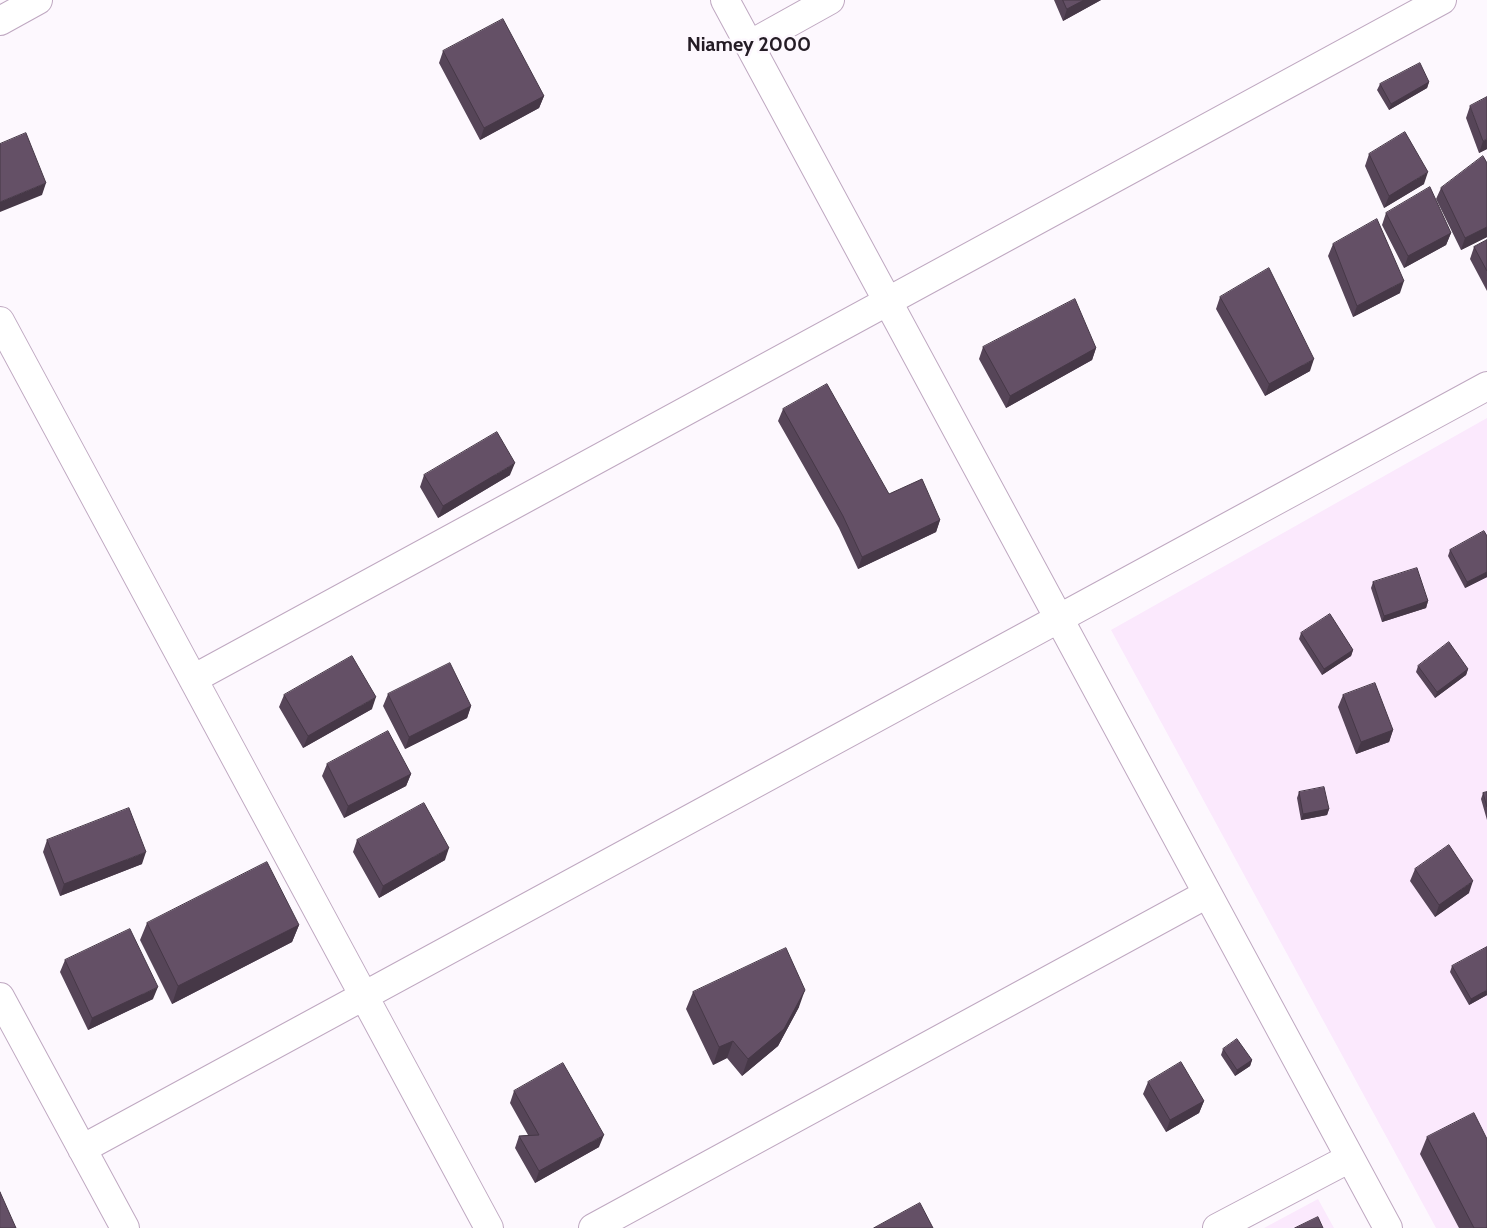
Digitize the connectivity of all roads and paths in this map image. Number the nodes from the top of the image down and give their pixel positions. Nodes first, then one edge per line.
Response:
1 (38, 0) edge
2 (725, 0) edge
3 (830, 0) edge
4 (1442, 0) edge
5 (0, 20) edge
6 (749, 45) junction
7 (888, 301) junction
8 (0, 321) edge
9 (1487, 386) edge
10 (1059, 618) junction
11 (193, 679) junction
12 (1208, 894) junction
13 (0, 996) edge
14 (364, 996) junction
15 (82, 1149) junction
16 (1350, 1158) junction
17 (125, 1228) edge
18 (489, 1228) edge
19 (592, 1228) edge
20 (1217, 1228) edge
21 (1388, 1228) edge

1 - 5 street
2 - 6 street
3 - 6 street
4 - 7 street
6 - 7 street
7 - 10 street
7 - 11 street
8 - 11 street
9 - 10 street
10 - 12 street
10 - 14 street
11 - 14 street
12 - 16 street
12 - 19 street
13 - 15 street
14 - 15 street
14 - 18 street
15 - 17 street
16 - 20 street
16 - 21 street

